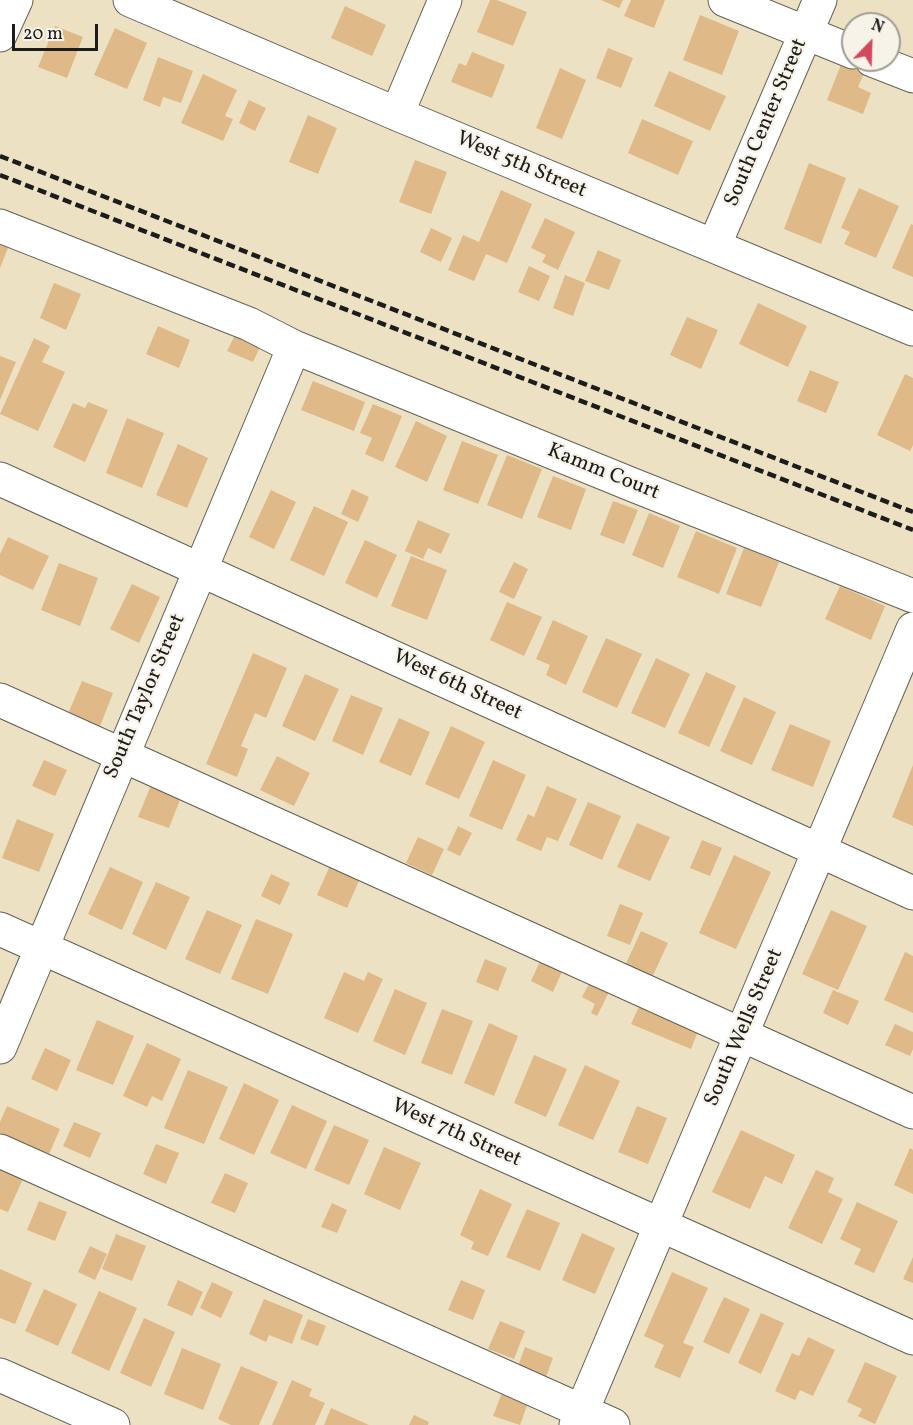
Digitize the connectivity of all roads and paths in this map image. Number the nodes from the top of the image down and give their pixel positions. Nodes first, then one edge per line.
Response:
1 (16, 0) edge
2 (130, 0) edge
3 (445, 0) edge
4 (725, 0) edge
5 (820, 0) edge
6 (806, 34) junction
7 (0, 35) edge
8 (841, 47) edge
9 (397, 114) junction
10 (0, 226) edge
11 (714, 246) junction
12 (913, 329) edge
13 (294, 347) junction
14 (0, 479) edge
15 (200, 569) junction
16 (913, 596) edge
17 (909, 651) edge
18 (0, 700) edge
19 (122, 755) junction
20 (820, 851) junction
21 (913, 893) edge
22 (0, 928) edge
23 (42, 948) junction
24 (742, 1035) junction
25 (0, 1047) edge
26 (913, 1112) edge
27 (0, 1151) edge
28 (662, 1226) junction
29 (913, 1338) edge
30 (0, 1375) edge
31 (579, 1418) edge
32 (113, 1425) edge
33 (613, 1425) edge

1 - 7 street
2 - 9 street, West 5th Street
3 - 9 street
4 - 6 street
5 - 6 street, South Center Street
6 - 8 street
6 - 11 street, South Center Street
9 - 11 street, West 5th Street
10 - 13 street, Kamm Court
11 - 12 street, West 5th Street
13 - 15 street, South Taylor Street
13 - 16 street, Kamm Court
14 - 15 street, West 6th Street
15 - 19 street, South Taylor Street
15 - 20 street, West 6th Street
17 - 20 street, South Wells Street
18 - 19 street
19 - 23 street, South Taylor Street
19 - 24 street
20 - 21 street, West 6th Street
20 - 24 street, South Wells Street
22 - 23 street, West 7th Street
23 - 25 street, South Taylor Street
23 - 28 street, West 7th Street
24 - 26 street
24 - 28 street, South Wells Street
27 - 31 street
28 - 29 street, West 7th Street
28 - 31 street, South Wells Street
30 - 32 street
31 - 33 street

